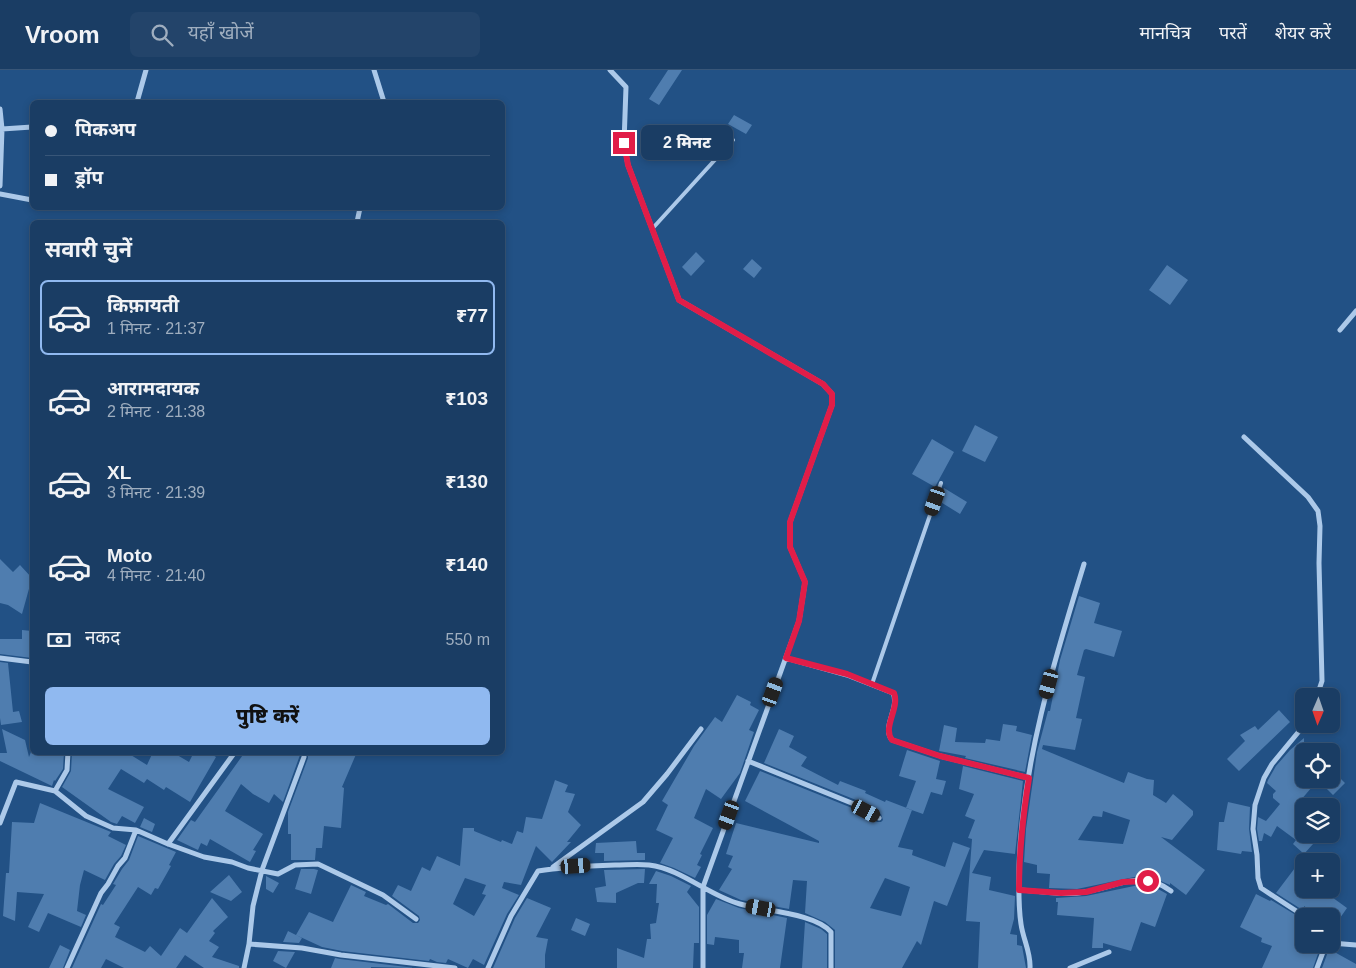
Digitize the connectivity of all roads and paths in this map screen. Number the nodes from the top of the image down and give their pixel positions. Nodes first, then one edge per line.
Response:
1 (146, 70) edge
2 (374, 70) edge
3 (610, 70) edge
4 (138, 100) edge
5 (383, 100) edge
6 (0, 109) edge
7 (30, 127) edge
8 (2, 130) junction
9 (733, 140) dead end
10 (0, 186) edge
11 (0, 194) edge
12 (30, 200) edge
13 (652, 229) junction
14 (1356, 311) edge
15 (1340, 330) dead end
16 (1244, 437) dead end
17 (942, 482) dead end
18 (1084, 564) dead end
19 (0, 658) edge
20 (786, 658) junction
21 (30, 662) edge
22 (872, 684) junction
23 (1320, 688) edge
24 (701, 728) dead end
25 (1298, 733) edge
26 (68, 755) edge
27 (233, 755) edge
28 (304, 757) dead end
29 (748, 761) junction
30 (1029, 778) junction
31 (55, 791) junction
32 (879, 818) dead end
33 (0, 823) edge
34 (136, 830) junction
35 (168, 844) junction
36 (552, 869) junction
37 (262, 870) junction
38 (703, 887) junction
39 (1019, 890) junction
40 (1171, 891) dead end
41 (1295, 910) edge
42 (416, 919) dead end
43 (249, 944) junction
44 (1340, 944) edge
45 (1356, 945) edge
46 (1109, 952) dead end
47 (1323, 953) edge
48 (67, 968) edge
49 (244, 968) edge
50 (455, 968) edge
51 (488, 968) edge
52 (703, 968) edge
53 (830, 968) edge
54 (1030, 968) edge
55 (1070, 968) edge
56 (1317, 968) edge

1 - 4 street
2 - 5 street
3 - 13 street
6 - 8 street
7 - 8 street
8 - 10 street
9 - 13 lane
11 - 12 street
13 - 20 street
14 - 15 street
16 - 23 street
17 - 22 lane
18 - 30 street
19 - 21 street
20 - 22 street
20 - 29 street
22 - 30 street
24 - 36 street
25 - 41 street
26 - 31 street
27 - 35 street
28 - 37 street
29 - 32 street
29 - 38 street
30 - 39 street
31 - 33 street
31 - 34 street
34 - 35 street
34 - 48 street
35 - 37 street
36 - 38 street
36 - 51 street
37 - 42 street
37 - 43 street
38 - 52 street
38 - 53 street
39 - 40 street
39 - 54 street
43 - 49 street
43 - 50 street
44 - 45 street
46 - 55 street
47 - 56 street

